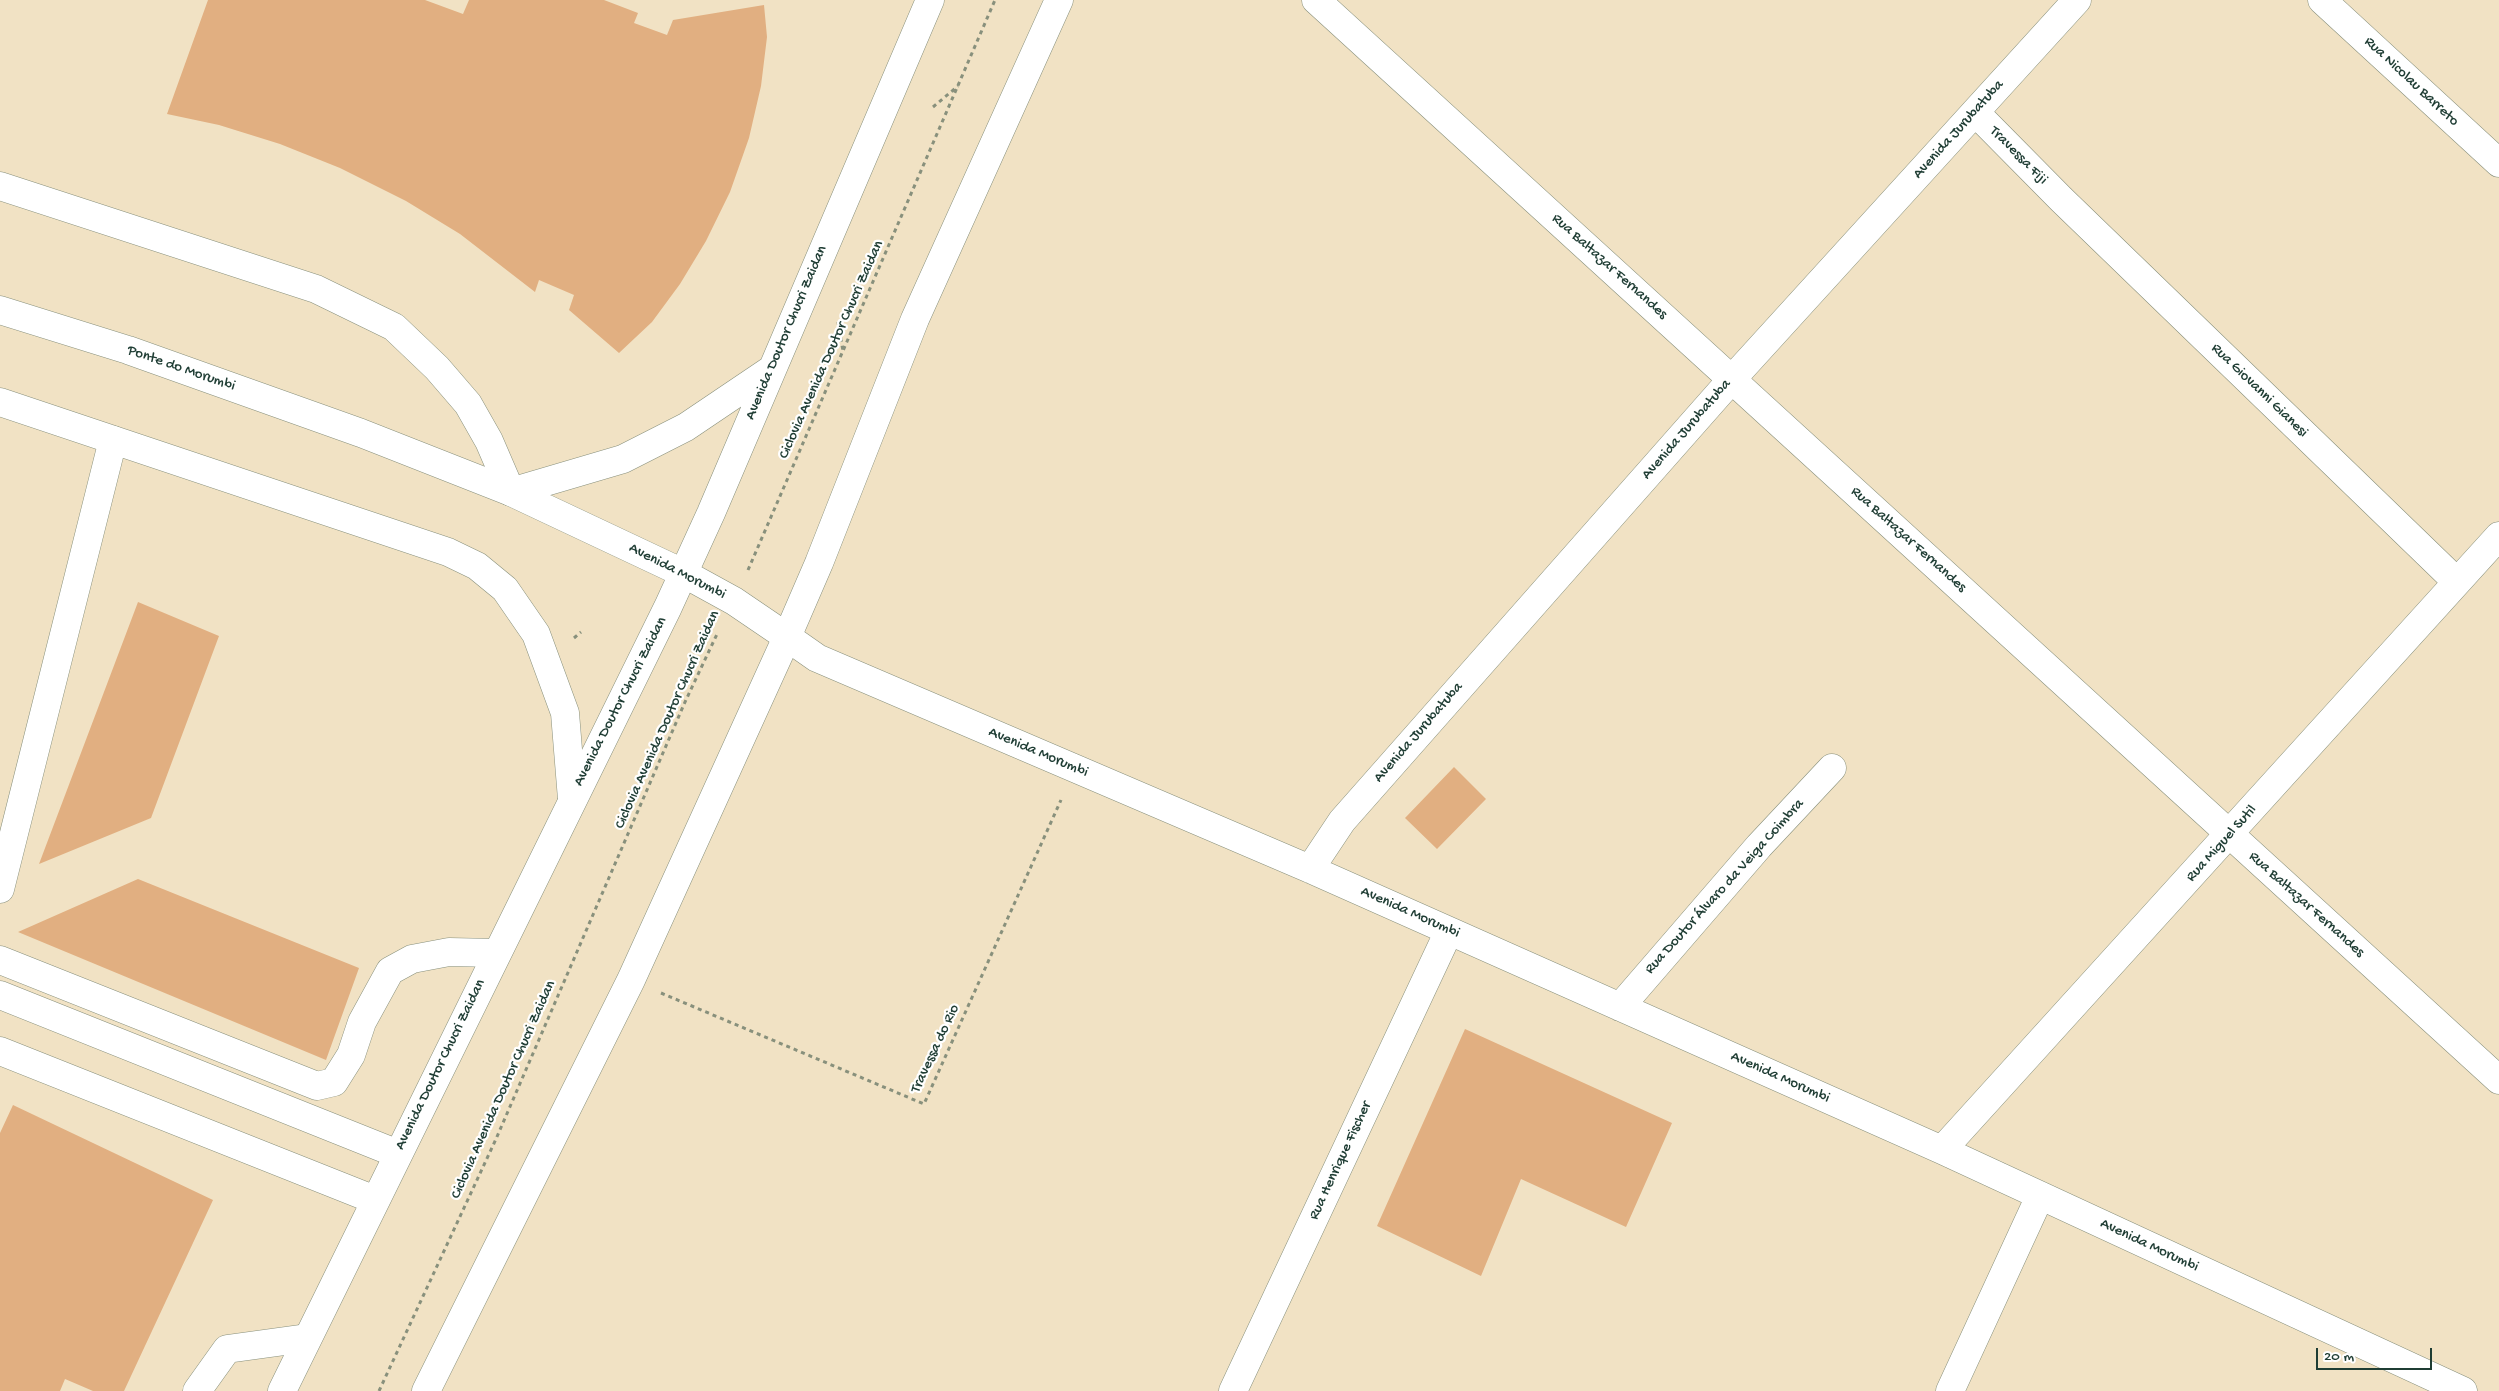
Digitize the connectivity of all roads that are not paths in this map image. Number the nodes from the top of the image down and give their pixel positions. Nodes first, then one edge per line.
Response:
1 (930, 0) edge
2 (1059, 0) edge
3 (1316, 0) edge
4 (2077, 0) edge
5 (2322, 0) edge
6 (1975, 112) junction
7 (2499, 163) edge
8 (0, 186) edge
9 (2061, 199) joint
10 (0, 310) edge
11 (772, 369) junction
12 (1732, 379) junction
13 (0, 402) edge
14 (360, 433) joint
15 (112, 440) junction
16 (511, 492) junction
17 (2499, 536) edge
18 (683, 573) junction
19 (2457, 582) junction
20 (787, 637) junction
21 (1832, 768) dead end
22 (572, 799) junction
23 (2230, 835) junction
24 (1310, 869) junction
25 (0, 888) edge
26 (1449, 930) junction
27 (496, 953) junction
28 (0, 960) edge
29 (0, 994) edge
30 (1620, 1007) junction
31 (0, 1051) edge
32 (2499, 1080) edge
33 (1942, 1150) junction
34 (398, 1154) junction
35 (2040, 1196) junction
36 (375, 1200) junction
37 (307, 1338) junction
38 (197, 1391) edge
39 (282, 1391) edge
40 (426, 1391) edge
41 (1233, 1391) edge
42 (1950, 1391) edge
43 (2463, 1391) edge

1 - 11 main road, Avenida Doutor Chucri Zaidan
2 - 20 main road
3 - 12 main road, Rua Baltazar Fernandes
4 - 6 main road, Avenida Jurubatuba
5 - 7 main road, Rua Nicolau Barreto
6 - 9 main road, Travessa Fiji
6 - 12 main road, Avenida Jurubatuba
8 - 16 main road
9 - 19 main road, Rua Giovanni Gianesi
10 - 14 main road, Ponte do Morumbi
11 - 16 main road
11 - 18 main road, Avenida Doutor Chucri Zaidan
12 - 23 main road, Rua Baltazar Fernandes
12 - 24 main road, Avenida Jurubatuba
13 - 15 main road
14 - 16 main road, Avenida Morumbi
15 - 22 main road
15 - 25 main road
16 - 18 main road, Avenida Morumbi
17 - 19 main road, Rua Miguel Sutil
18 - 20 main road, Avenida Morumbi
18 - 22 main road, Avenida Doutor Chucri Zaidan
19 - 23 main road, Rua Miguel Sutil
20 - 24 main road, Avenida Morumbi
20 - 40 main road
21 - 30 main road, Rua Doutor Álvaro da Veiga Coimbra
22 - 27 main road, Avenida Doutor Chucri Zaidan
23 - 32 main road, Rua Baltazar Fernandes
23 - 33 main road, Rua Miguel Sutil
24 - 26 main road, Avenida Morumbi
26 - 30 main road, Avenida Morumbi
26 - 41 main road, Rua Henrique Fischer
27 - 28 main road
27 - 34 main road, Avenida Doutor Chucri Zaidan
29 - 34 main road
30 - 33 main road, Avenida Morumbi
31 - 36 main road
33 - 35 main road, Avenida Morumbi
34 - 36 main road, Avenida Doutor Chucri Zaidan
35 - 42 main road
35 - 43 main road, Avenida Morumbi
36 - 37 main road, Avenida Doutor Chucri Zaidan
37 - 38 main road
37 - 39 main road, Avenida Doutor Chucri Zaidan

